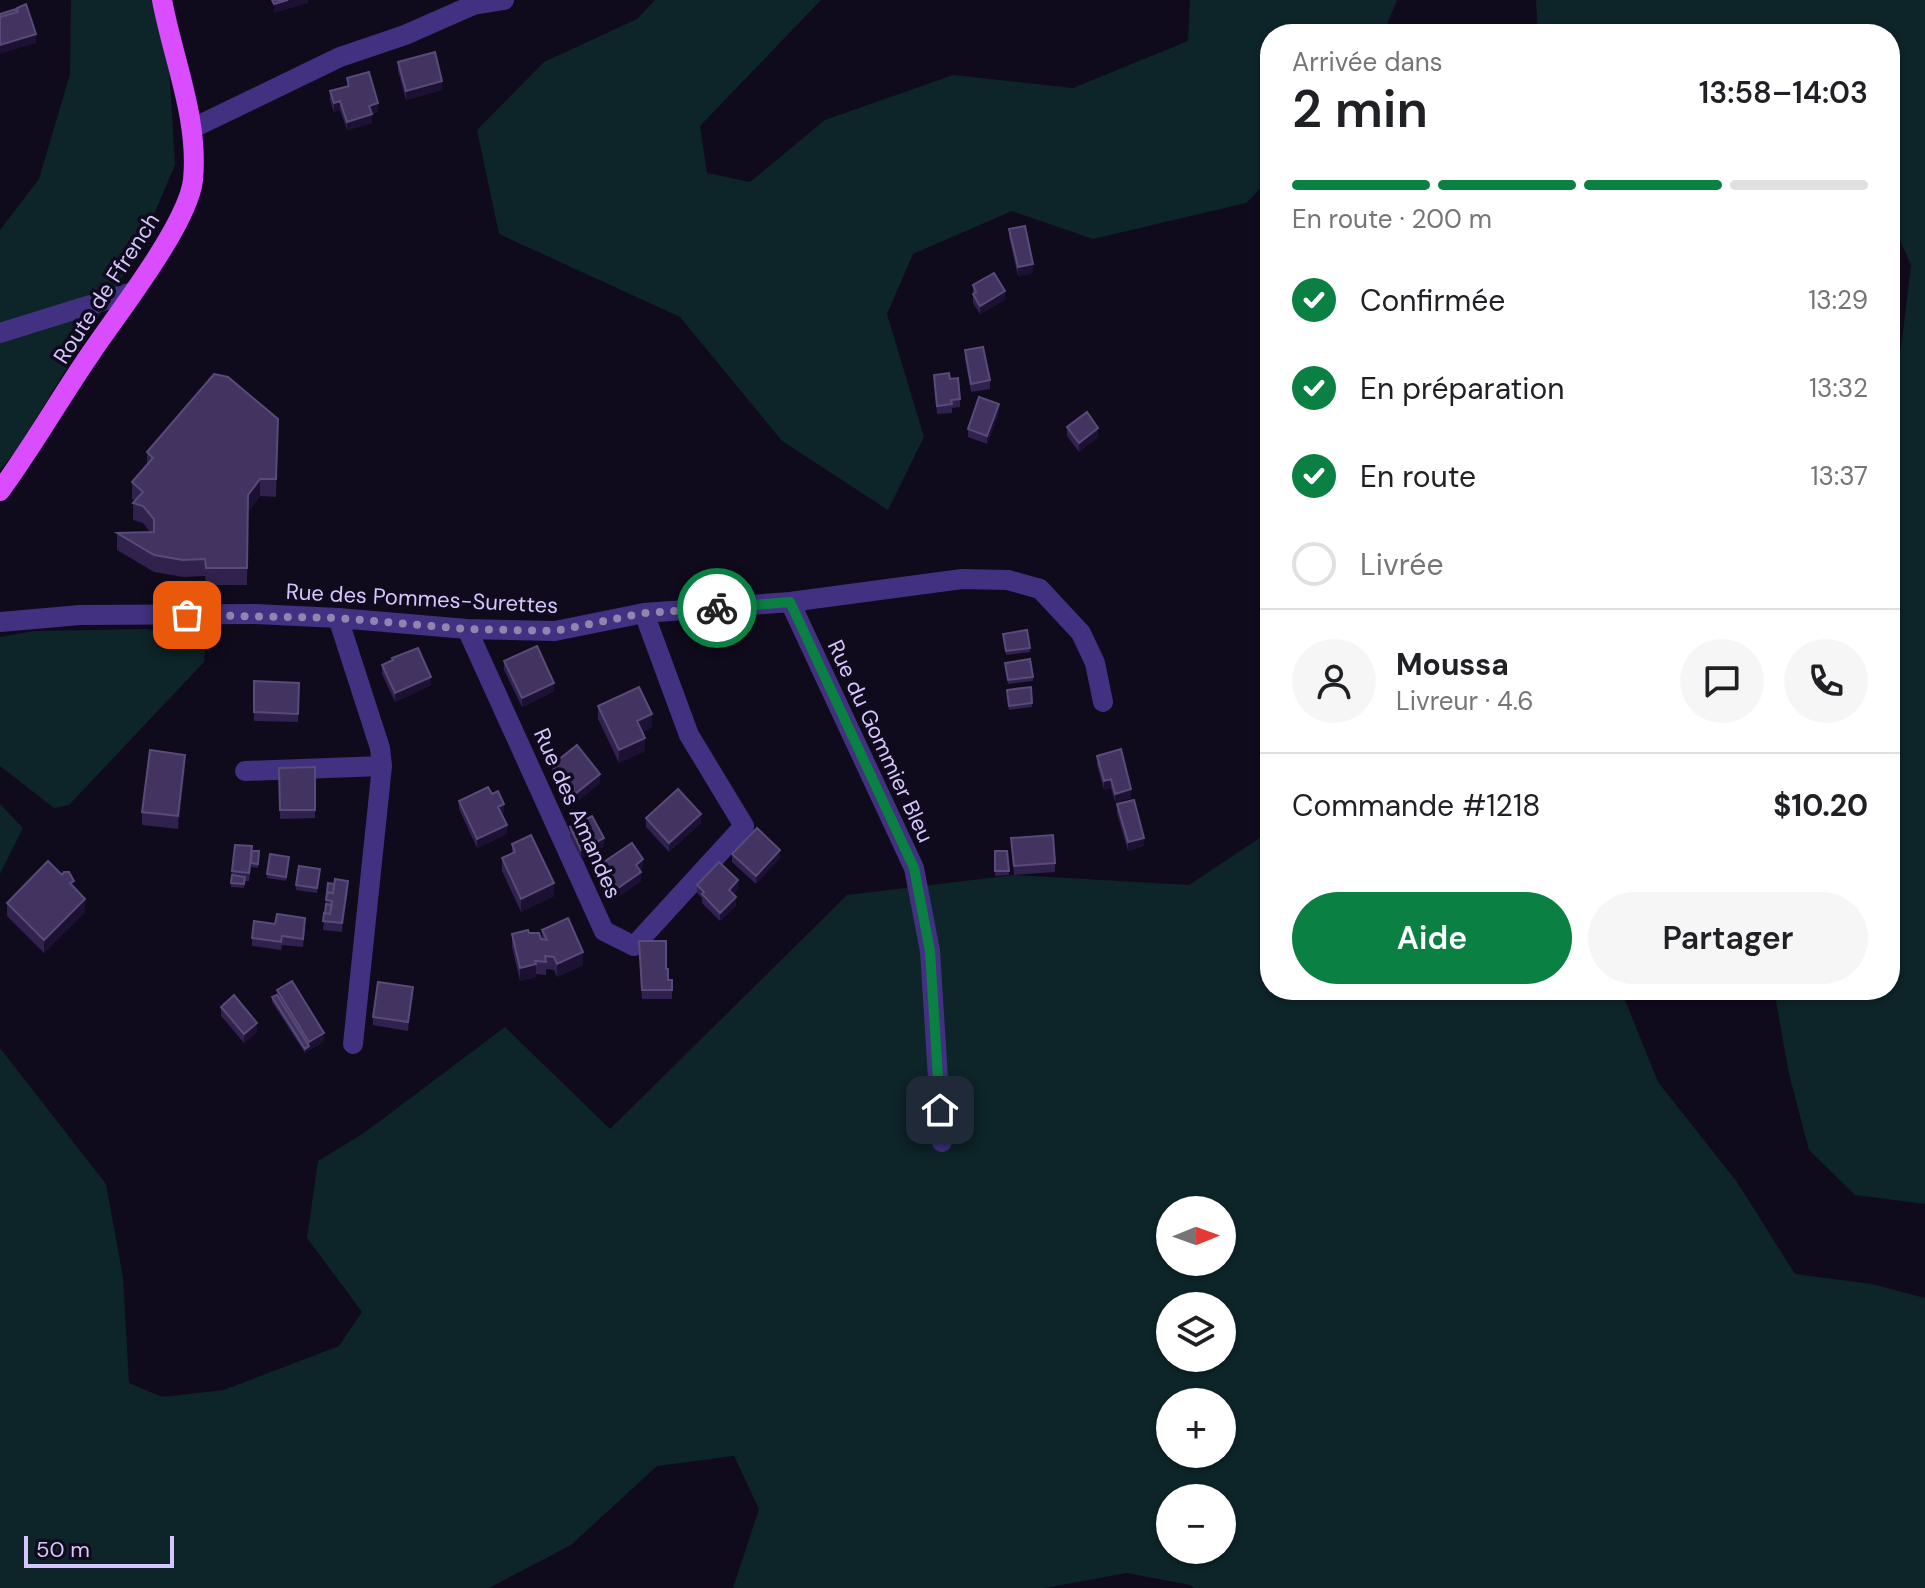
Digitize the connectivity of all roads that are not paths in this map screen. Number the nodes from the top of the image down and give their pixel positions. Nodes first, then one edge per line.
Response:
1 (162, 0) edge
2 (504, 0) edge
3 (193, 128) junction
4 (132, 292) junction
5 (0, 333) edge
6 (0, 491) edge
7 (790, 602) junction
8 (644, 613) junction
9 (338, 618) junction
10 (0, 622) edge
11 (467, 629) junction
12 (1103, 702) dead end
13 (382, 766) junction
14 (245, 771) dead end
15 (353, 1044) dead end
16 (942, 1142) dead end

1 - 3 main road, Route de Ffrench
2 - 3 street
3 - 4 main road, Route de Ffrench
4 - 5 street
4 - 6 main road, Route de Ffrench
7 - 8 street, Rue des Pommes-Surettes
7 - 12 street, Rue des Pommes-Surettes
7 - 16 street, Rue du Gommier Bleu
8 - 11 street, Rue des Pommes-Surettes
8 - 11 street, Rue des Amandes
9 - 10 street, Rue des Pommes-Surettes
9 - 11 street, Rue des Pommes-Surettes
9 - 13 street
13 - 14 street
13 - 15 street

